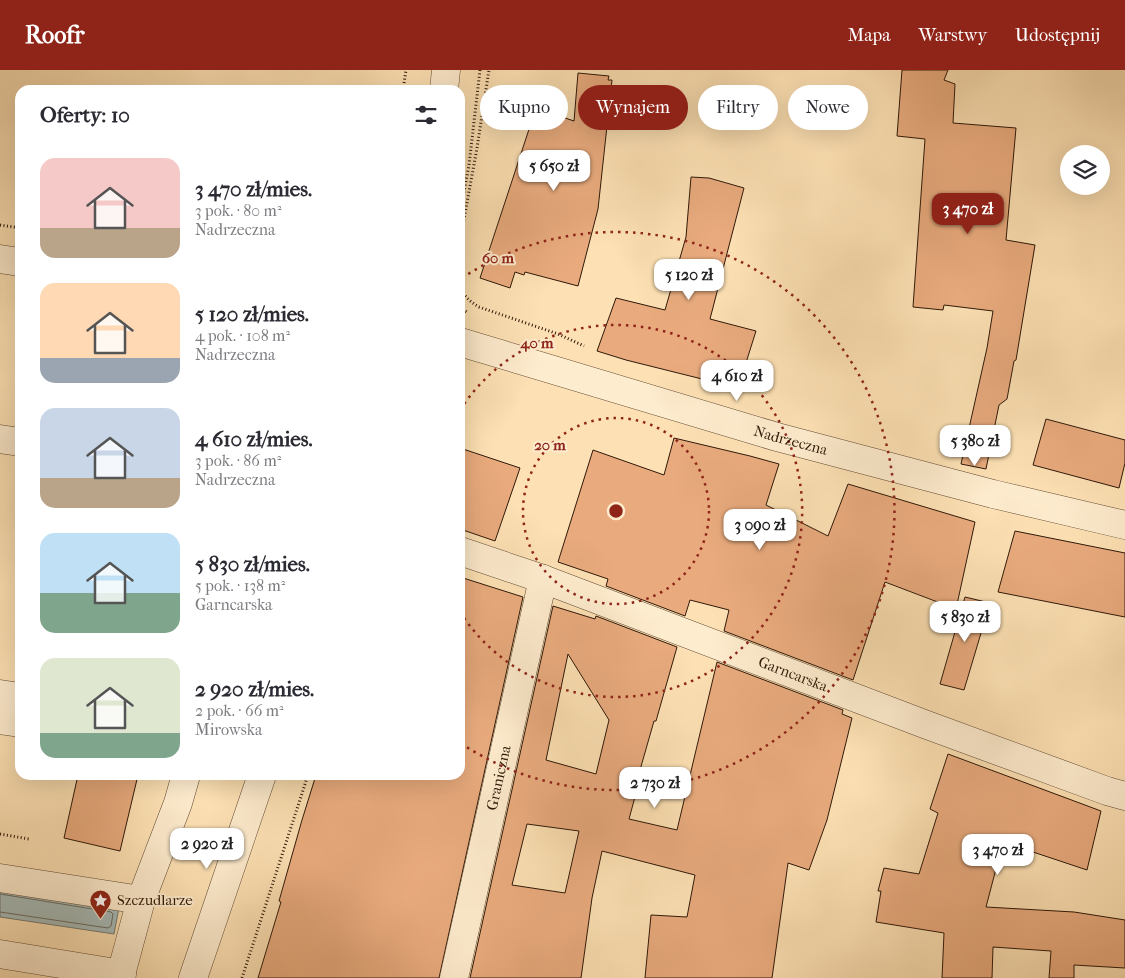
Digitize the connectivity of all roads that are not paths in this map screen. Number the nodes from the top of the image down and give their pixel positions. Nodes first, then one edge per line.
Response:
1 (446, 70) edge
2 (444, 85) edge
3 (0, 259) edge
4 (15, 261) edge
5 (465, 343) edge
6 (0, 439) edge
7 (15, 441) edge
8 (1125, 525) edge
9 (465, 553) edge
10 (543, 579) junction
11 (0, 694) edge
12 (15, 696) edge
13 (0, 720) edge
14 (15, 722) edge
15 (185, 780) edge
16 (260, 780) edge
17 (1125, 796) edge
18 (0, 878) edge
19 (141, 900) junction
20 (0, 954) edge
21 (121, 976) edge
22 (193, 978) edge
23 (454, 978) edge

1 - 2 street
3 - 4 street
5 - 8 street, Nadrzeczna
6 - 7 street
9 - 10 street, Garncarska
10 - 17 street, Garncarska
10 - 23 street, Graniczna
11 - 12 street
13 - 14 street
15 - 19 street
16 - 22 street
18 - 19 street
19 - 21 street
20 - 21 street

